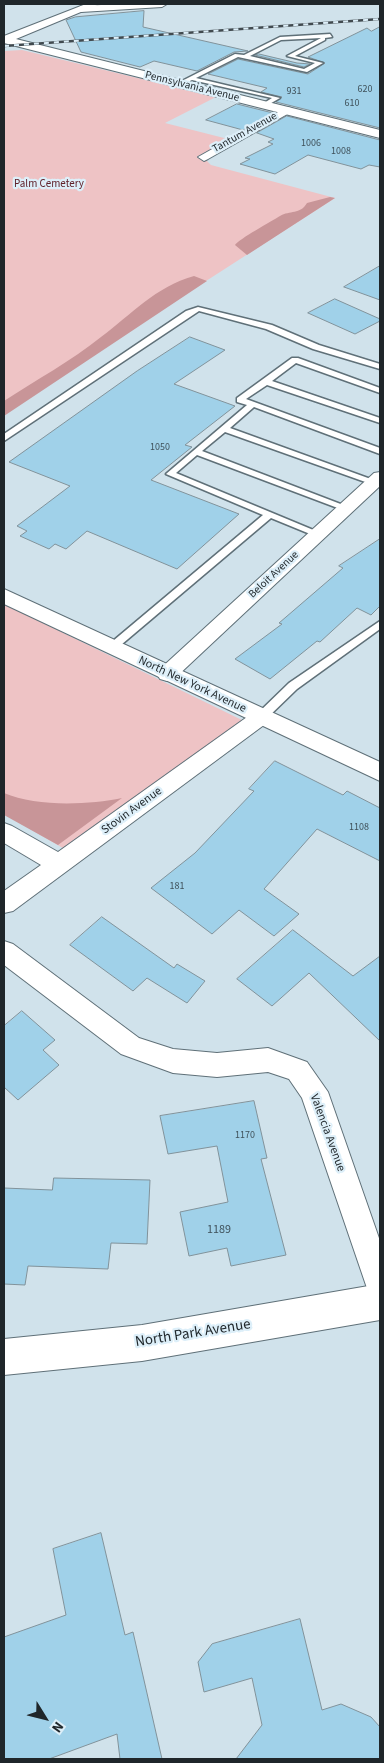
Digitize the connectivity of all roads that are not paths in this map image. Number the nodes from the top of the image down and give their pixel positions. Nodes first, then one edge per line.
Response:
1 (95, 4) edge
2 (162, 4) edge
3 (81, 10) junction
4 (4, 40) edge
5 (34, 48) junction
6 (4, 50) edge
7 (245, 57) junction
8 (191, 78) junction
9 (178, 84) junction
10 (264, 105) junction
11 (287, 110) junction
12 (380, 134) edge
13 (204, 157) dead end
14 (306, 354) junction
15 (380, 367) edge
16 (266, 382) junction
17 (380, 391) edge
18 (253, 404) junction
19 (380, 421) edge
20 (224, 429) junction
21 (4, 438) edge
22 (380, 451) edge
23 (196, 452) junction
24 (377, 479) edge
25 (346, 508) junction
26 (270, 514) junction
27 (318, 534) junction
28 (4, 596) edge
29 (380, 624) edge
30 (111, 648) junction
31 (167, 674) junction
32 (260, 717) junction
33 (380, 772) edge
34 (4, 832) edge
35 (59, 864) junction
36 (4, 904) edge
37 (4, 951) edge
38 (380, 1283) edge
39 (380, 1302) edge
40 (4, 1357) edge

1 - 3 street
2 - 3 street
3 - 4 street
4 - 5 street, Pennsylvania Avenue
5 - 6 street
5 - 9 street, Pennsylvania Avenue
7 - 7 lane
7 - 8 lane
8 - 9 lane
8 - 10 lane
9 - 10 street, Pennsylvania Avenue
10 - 11 street, Pennsylvania Avenue
11 - 12 street, Pennsylvania Avenue
11 - 13 street, Tantum Avenue
14 - 15 lane
14 - 16 lane
14 - 17 lane
14 - 21 lane
16 - 18 lane
16 - 19 lane
18 - 20 lane
18 - 22 lane
20 - 23 lane
20 - 24 lane
23 - 25 lane
23 - 26 lane
24 - 25 street, Beloit Avenue
25 - 27 street, Beloit Avenue
26 - 27 lane
26 - 30 lane
27 - 31 street, Beloit Avenue
28 - 30 street, North New York Avenue
29 - 32 lane
30 - 31 street, North New York Avenue
31 - 32 street, North New York Avenue
32 - 33 street, North New York Avenue
32 - 35 street, Stovin Avenue
34 - 35 street
35 - 36 street, Stovin Avenue
37 - 38 street, Valencia Avenue
39 - 40 street, North Park Avenue

